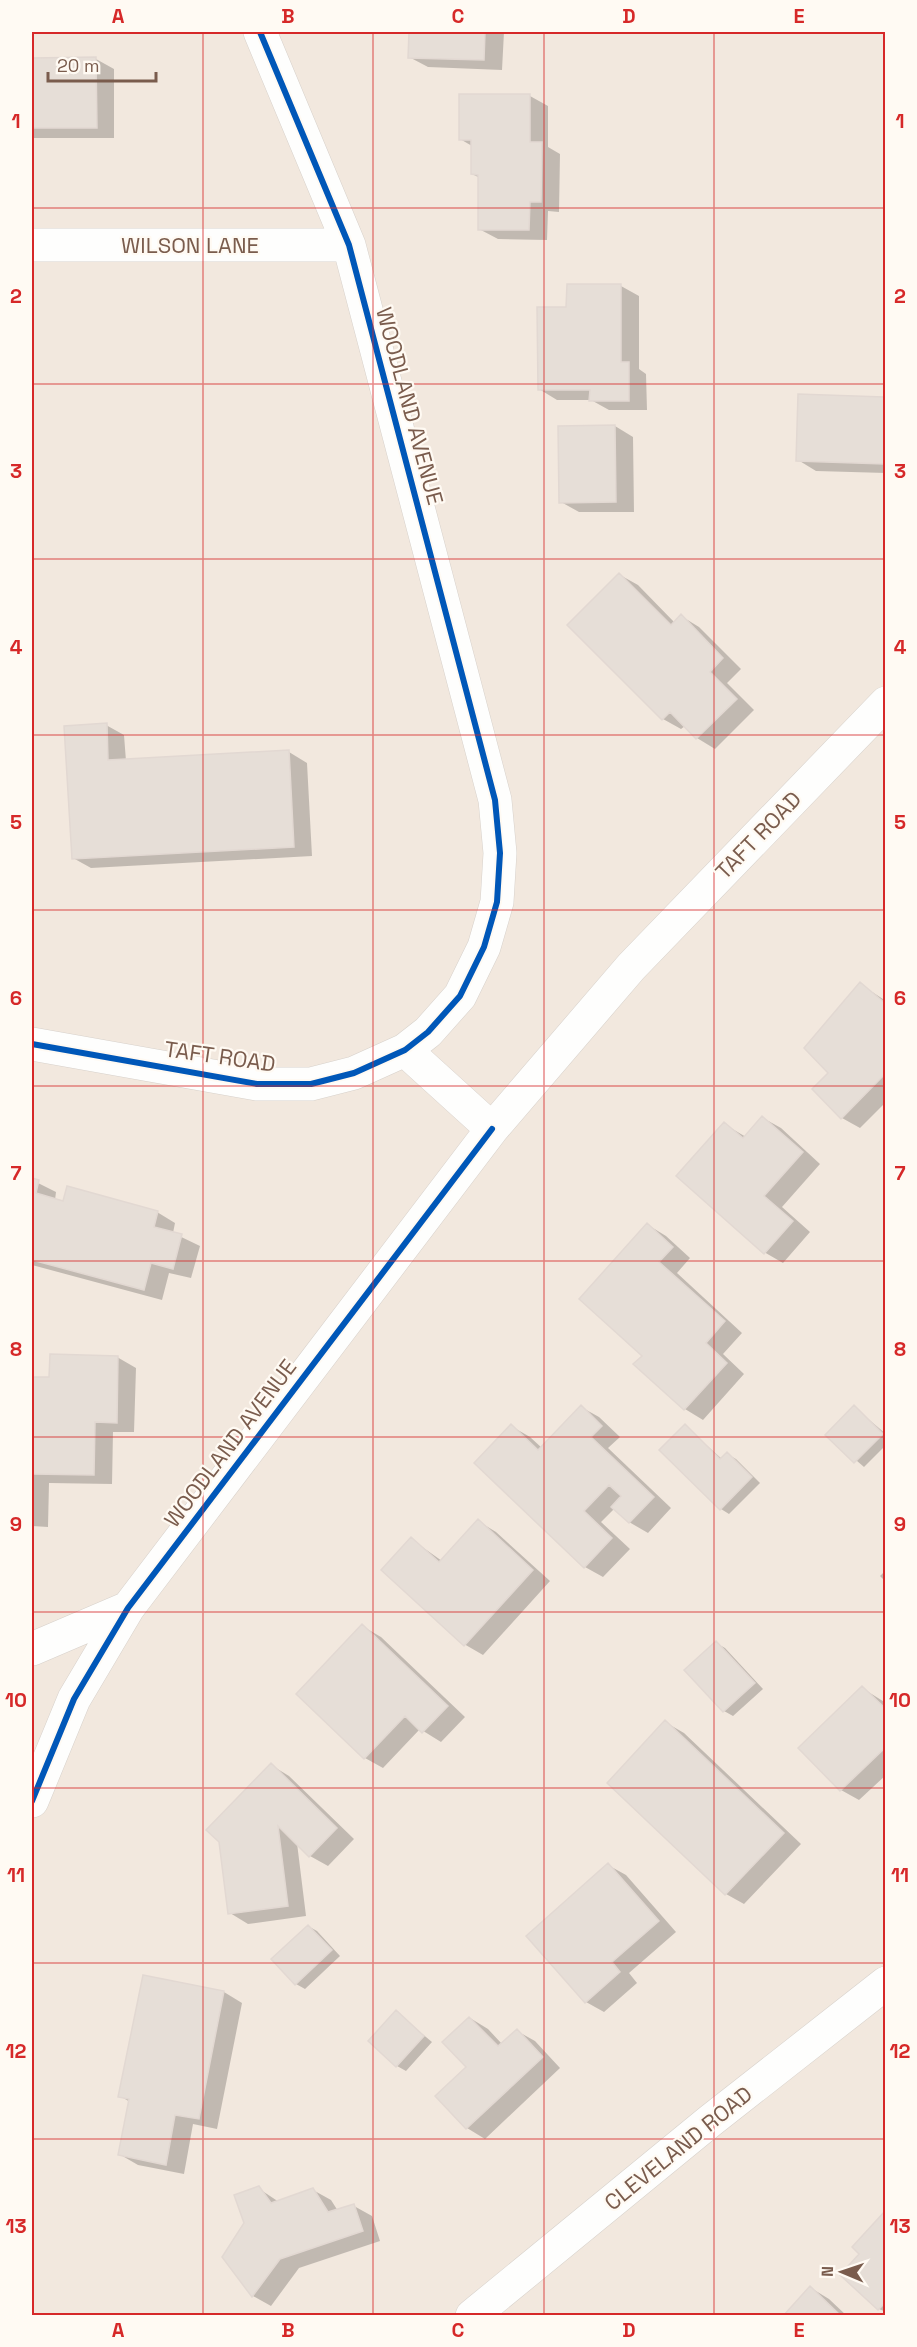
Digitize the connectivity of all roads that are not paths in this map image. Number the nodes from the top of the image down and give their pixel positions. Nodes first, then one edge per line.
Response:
1 (260, 32) edge
2 (32, 245) edge
3 (349, 245) junction
4 (885, 704) edge
5 (495, 800) joint
6 (631, 967) joint
7 (32, 1044) edge
8 (405, 1050) junction
9 (492, 1129) junction
10 (128, 1608) junction
11 (32, 1649) edge
12 (32, 1801) edge
13 (885, 1983) edge
14 (472, 2316) edge

1 - 3 street, WOODLAND AVENUE
2 - 3 street, WILSON LANE
3 - 5 street, WOODLAND AVENUE
4 - 6 street, TAFT ROAD
5 - 8 street, TAFT ROAD
6 - 9 street, WOODLAND AVENUE
7 - 8 street, TAFT ROAD
8 - 9 street
9 - 10 street, WOODLAND AVENUE
10 - 11 street
10 - 12 street, WOODLAND AVENUE
13 - 14 street, CLEVELAND ROAD

